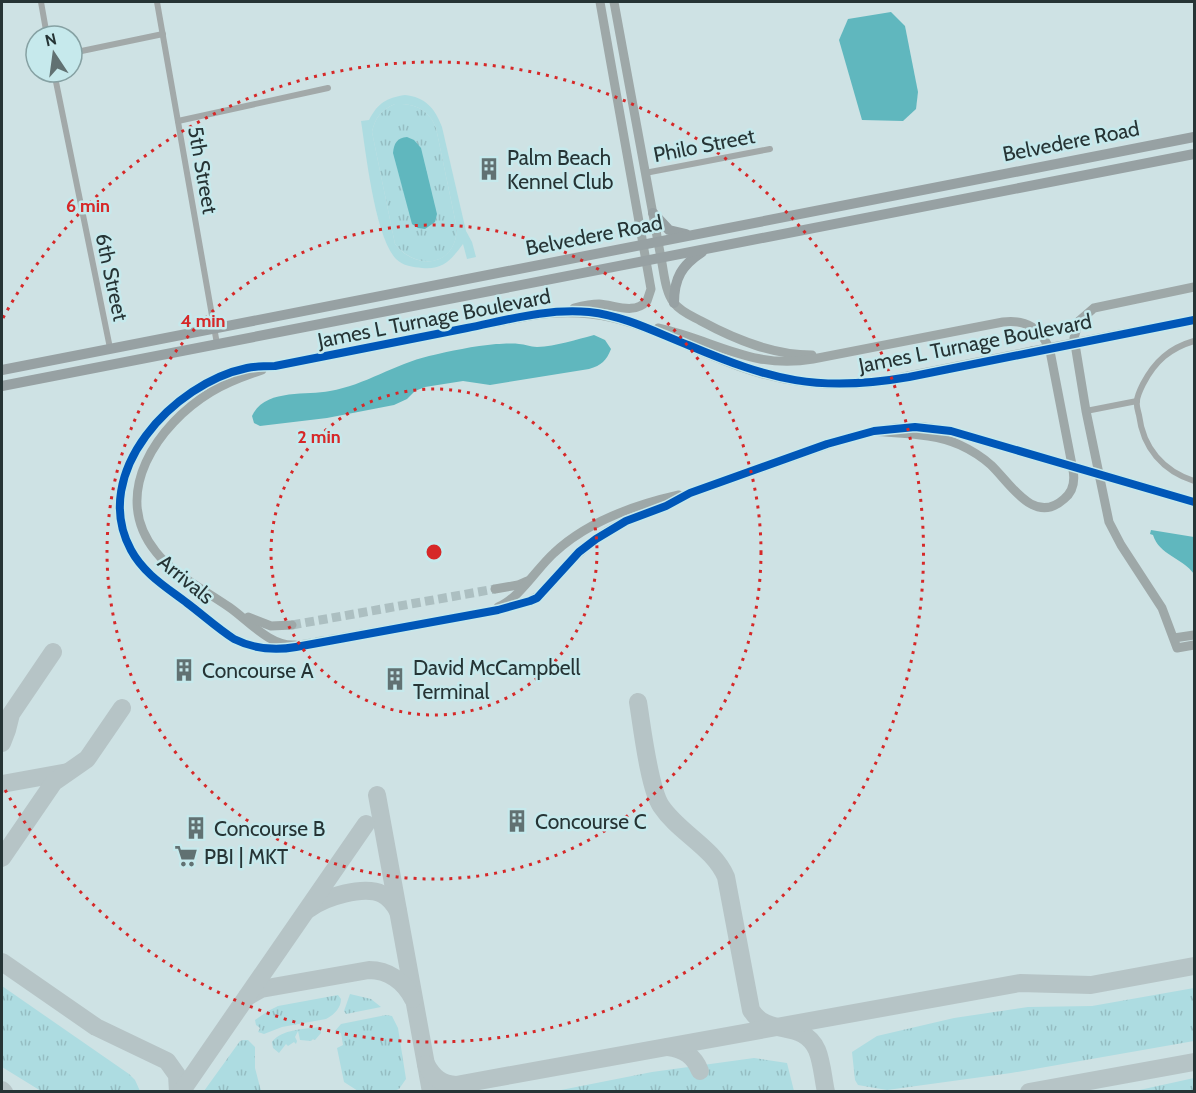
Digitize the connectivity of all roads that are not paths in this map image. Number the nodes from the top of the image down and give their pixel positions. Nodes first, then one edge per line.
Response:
1 (41, 2) edge
2 (157, 2) edge
3 (600, 2) edge
4 (614, 2) edge
5 (45, 24) edge
6 (163, 34) junction
7 (84, 50) edge
8 (56, 84) edge
9 (328, 88) dead end
10 (178, 120) junction
11 (1194, 137) edge
12 (770, 149) dead end
13 (1194, 154) edge
14 (645, 173) junction
15 (970, 181) junction
16 (937, 204) junction
17 (653, 213) junction
18 (699, 234) junction
19 (658, 242) junction
20 (642, 245) junction
21 (705, 250) junction
22 (661, 258) junction
23 (646, 261) junction
24 (1194, 287) edge
25 (674, 303) junction
26 (554, 312) junction
27 (1194, 320) edge
28 (640, 324) junction
29 (214, 328) junction
30 (1194, 341) edge
31 (218, 344) junction
32 (110, 348) junction
33 (836, 354) junction
34 (275, 366) junction
35 (2, 370) edge
36 (2, 386) edge
37 (1137, 401) junction
38 (1086, 411) junction
39 (874, 431) junction
40 (1194, 481) edge
41 (690, 493) junction
42 (1194, 502) edge
43 (527, 581) junction
44 (548, 587) dead end
45 (495, 589) tunnel mouth
46 (541, 594) dead end
47 (522, 603) tunnel mouth
48 (498, 607) dead end
49 (237, 613) junction
50 (292, 625) tunnel mouth
51 (1194, 635) edge
52 (1176, 643) junction
53 (295, 645) dead end
54 (1194, 645) edge
55 (276, 650) tunnel mouth

1 - 5 street
2 - 6 street, 5th Street
3 - 20 street
4 - 14 street
6 - 7 street
6 - 10 street, 5th Street
8 - 32 street, 6th Street
9 - 10 street
10 - 29 street, 5th Street
11 - 15 main road, Belvedere Road
12 - 14 street, Philo Street
13 - 16 main road, Belvedere Road
14 - 17 street
15 - 16 main road
15 - 18 main road, Belvedere Road
16 - 21 main road, Belvedere Road
17 - 18 main road
17 - 19 street
18 - 19 main road, Belvedere Road
19 - 20 main road, Belvedere Road
19 - 22 street
20 - 23 street
20 - 29 main road, Belvedere Road
21 - 22 main road, Belvedere Road
21 - 25 main road
22 - 23 main road, Belvedere Road
22 - 25 street
23 - 26 street
23 - 31 main road, Belvedere Road
24 - 38 street
25 - 33 street
26 - 28 street, James L Turnage Boulevard
26 - 34 street, James L Turnage Boulevard
27 - 28 street, James L Turnage Boulevard, bridge
28 - 33 street
29 - 31 street, 5th Street
29 - 32 main road, Belvedere Road
30 - 37 street
31 - 36 main road, Belvedere Road
32 - 35 main road, Belvedere Road
33 - 39 street
34 - 49 street
34 - 55 street, Arrivals
37 - 38 street
37 - 40 street
38 - 52 street
39 - 41 street
39 - 42 street, bridge
41 - 43 street
41 - 44 street
43 - 45 street
43 - 48 street
46 - 47 street
49 - 50 street
49 - 53 street
51 - 52 street
52 - 54 street

